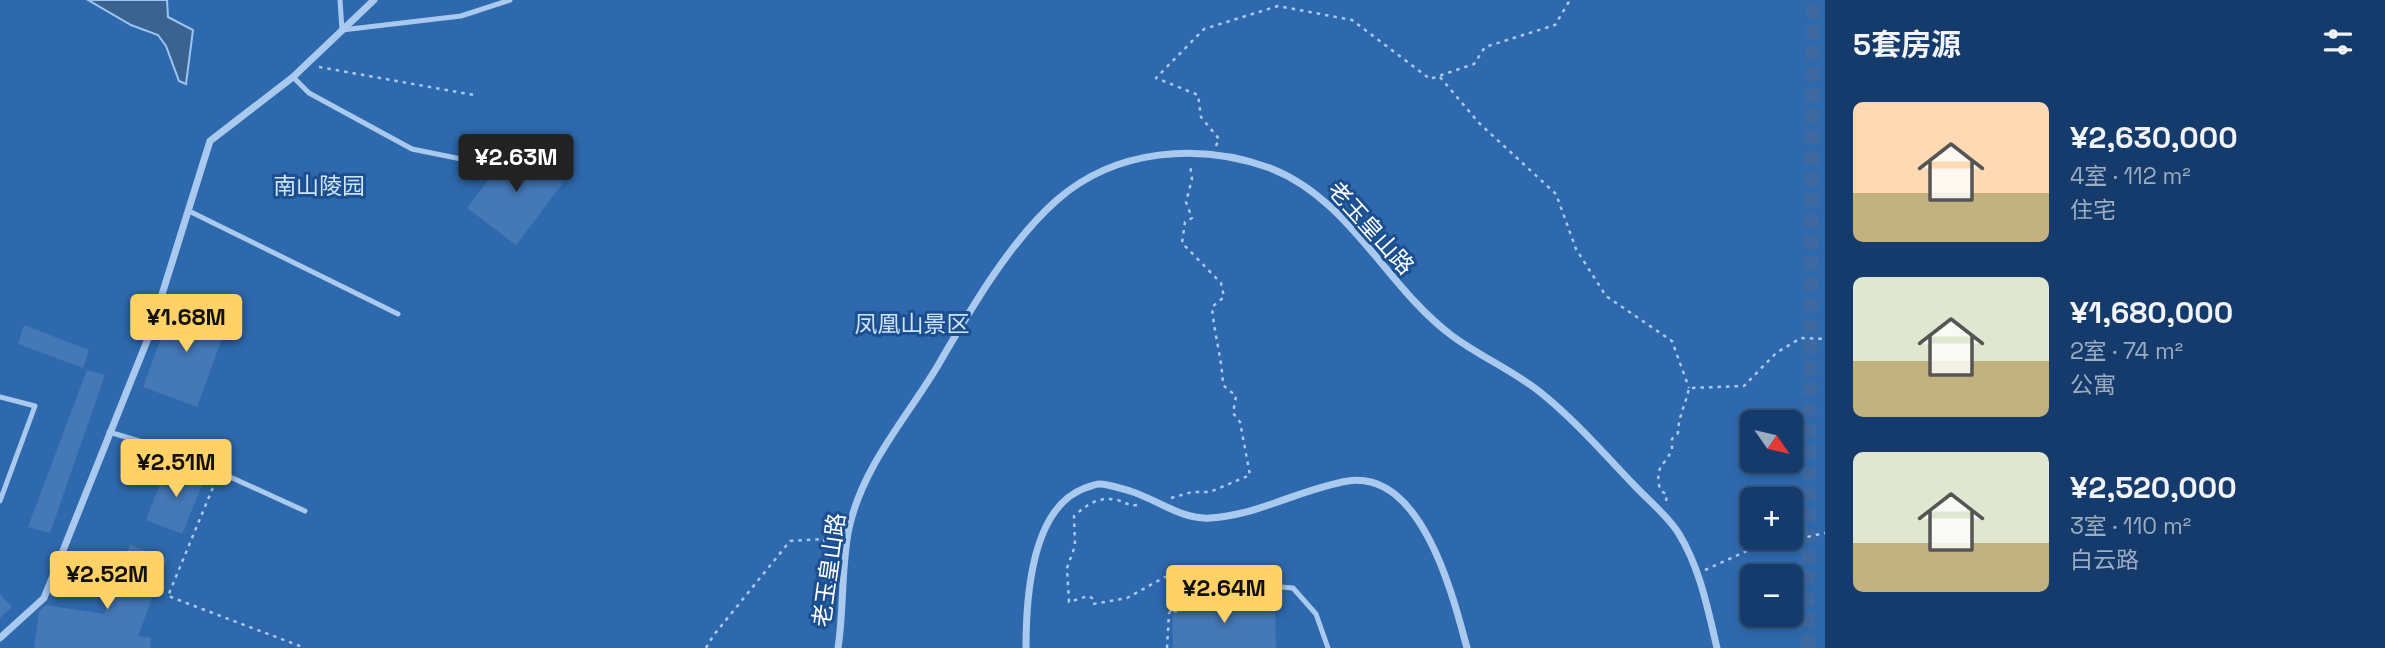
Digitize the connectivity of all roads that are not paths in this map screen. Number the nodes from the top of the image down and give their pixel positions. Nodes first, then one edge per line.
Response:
1 (340, 0) edge
2 (374, 0) edge
3 (510, 0) edge
4 (342, 30) junction
5 (293, 77) junction
6 (476, 162) dead end
7 (189, 211) junction
8 (398, 314) dead end
9 (0, 397) edge
10 (109, 432) junction
11 (0, 501) edge
12 (305, 511) dead end
13 (1205, 592) road end
14 (0, 638) edge
15 (838, 648) edge
16 (1026, 648) edge
17 (1328, 648) edge
18 (1467, 648) edge
19 (1717, 648) edge

1 - 4 lane
2 - 4 street
3 - 4 lane
4 - 5 street
5 - 6 lane
5 - 7 street
7 - 8 lane
7 - 10 street
9 - 11 lane
10 - 12 lane
10 - 14 street
13 - 17 lane
15 - 19 street, 老玉皇山路
16 - 18 street

